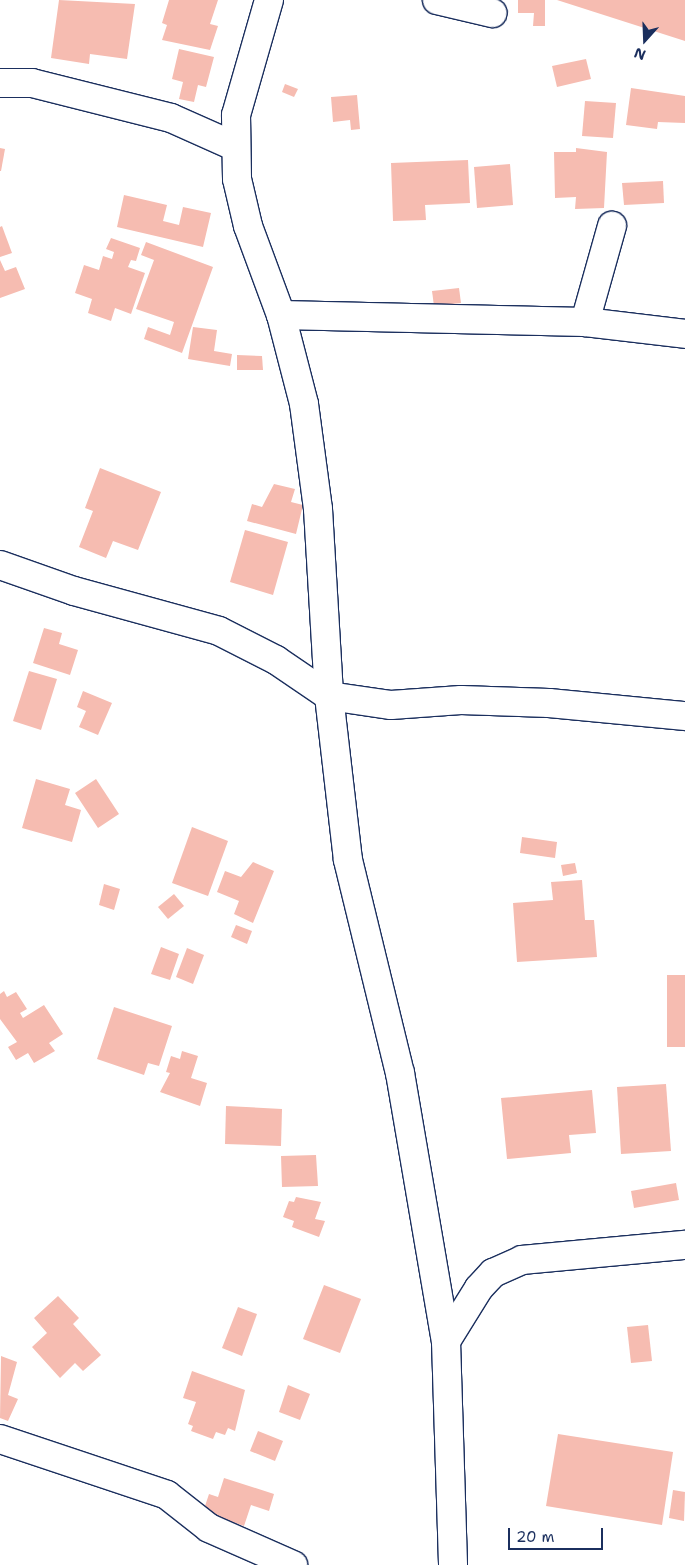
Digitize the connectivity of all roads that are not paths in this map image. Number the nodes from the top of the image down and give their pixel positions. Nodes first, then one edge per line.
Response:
1 (268, 0) edge
2 (437, 0) edge
3 (492, 13) dead end
4 (0, 83) edge
5 (236, 146) junction
6 (612, 226) dead end
7 (282, 315) junction
8 (585, 322) junction
9 (685, 334) edge
10 (0, 565) edge
11 (328, 696) junction
12 (685, 716) edge
13 (685, 1245) edge
14 (446, 1341) junction
15 (0, 1439) edge
16 (293, 1565) edge
17 (453, 1565) edge

1 - 5 street
2 - 3 street
4 - 5 street
5 - 7 street
6 - 8 street
7 - 8 street
7 - 11 street
8 - 9 street
10 - 11 street
11 - 12 street
11 - 14 street
13 - 14 street
14 - 17 street
15 - 16 street

